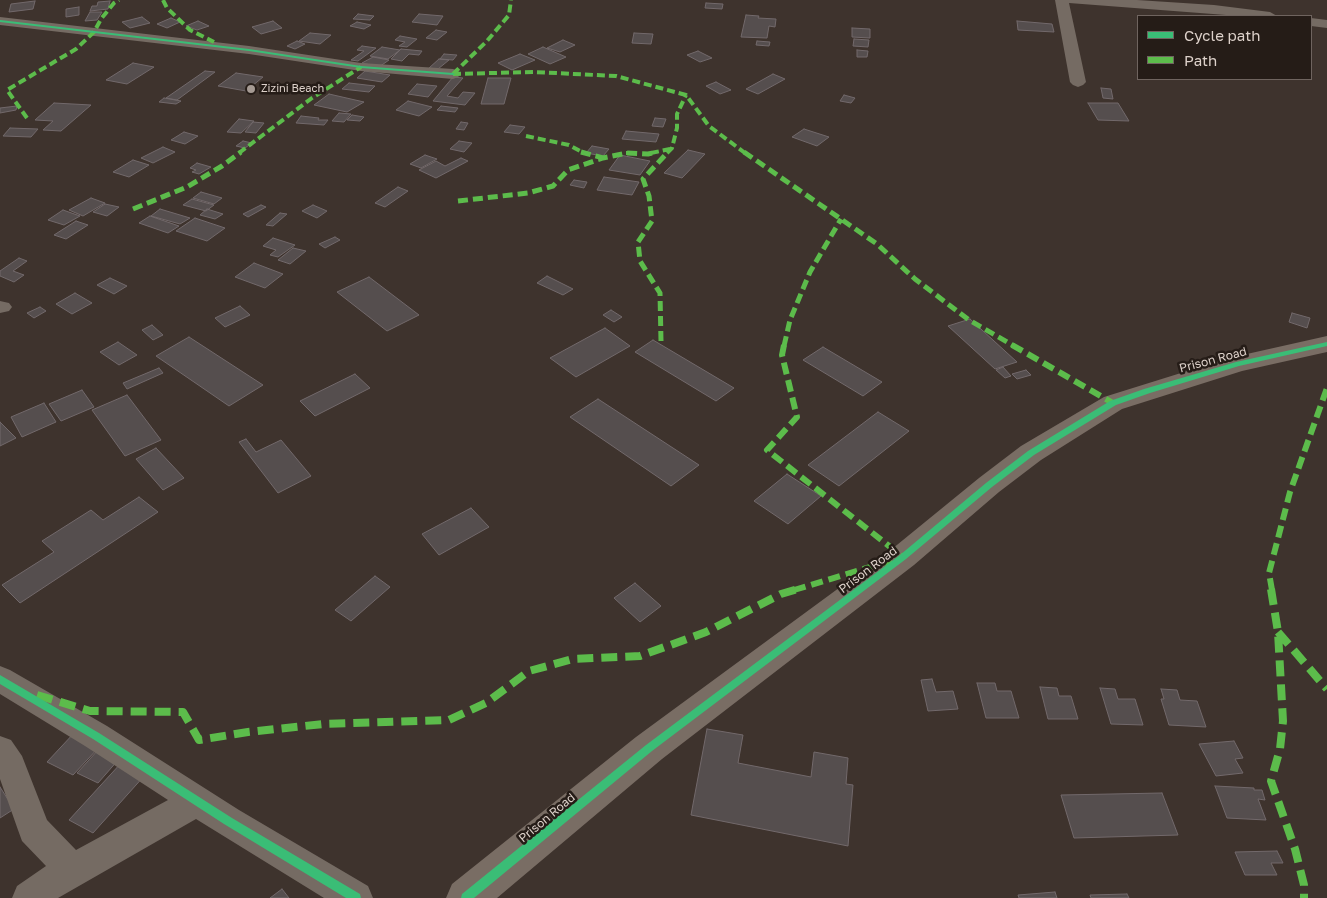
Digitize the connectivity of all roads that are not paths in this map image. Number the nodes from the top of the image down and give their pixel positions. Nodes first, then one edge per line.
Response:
1 (1062, 0) edge
2 (1074, 0) edge
3 (1262, 15) edge
4 (0, 21) edge
5 (1312, 22) edge
6 (1327, 24) edge
7 (453, 74) dead end
8 (1078, 82) dead end
9 (1327, 344) edge
10 (0, 679) edge
11 (0, 750) edge
12 (197, 801) junction
13 (72, 870) junction
14 (29, 898) edge
15 (356, 898) edge
16 (466, 898) edge

1 - 8 street
2 - 3 street
4 - 7 street
5 - 6 street
9 - 16 street, Prison Road
10 - 12 street
11 - 13 street
12 - 13 street
12 - 15 street
13 - 14 street

